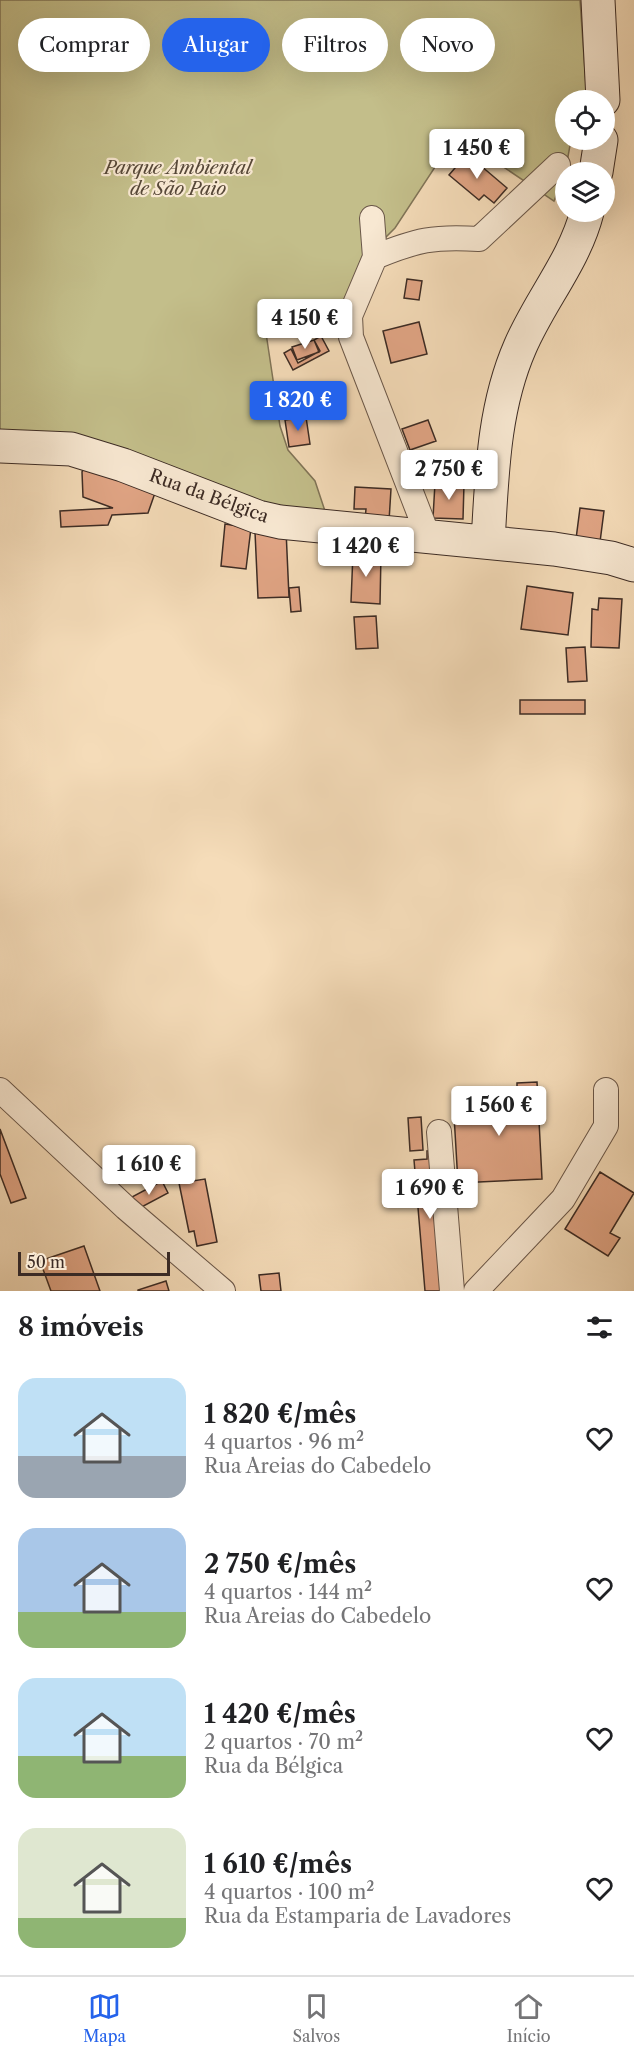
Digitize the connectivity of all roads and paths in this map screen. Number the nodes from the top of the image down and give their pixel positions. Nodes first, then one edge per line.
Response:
1 (598, 0) edge
2 (602, 90) edge
3 (555, 168) edge
4 (372, 218) dead end
5 (584, 222) edge
6 (375, 257) junction
7 (0, 446) edge
8 (428, 536) junction
9 (488, 542) junction
10 (634, 565) edge
11 (606, 1090) dead end
12 (1, 1093) edge
13 (439, 1132) dead end
14 (222, 1291) edge
15 (452, 1291) edge
16 (476, 1291) edge

1 - 2 main road
3 - 6 street
4 - 6 street
5 - 9 main road
6 - 8 street
7 - 8 main road, Rua da Bélgica
8 - 9 main road, Rua da Bélgica
9 - 10 main road, Rua da Bélgica
11 - 16 street
12 - 14 street
13 - 15 street

